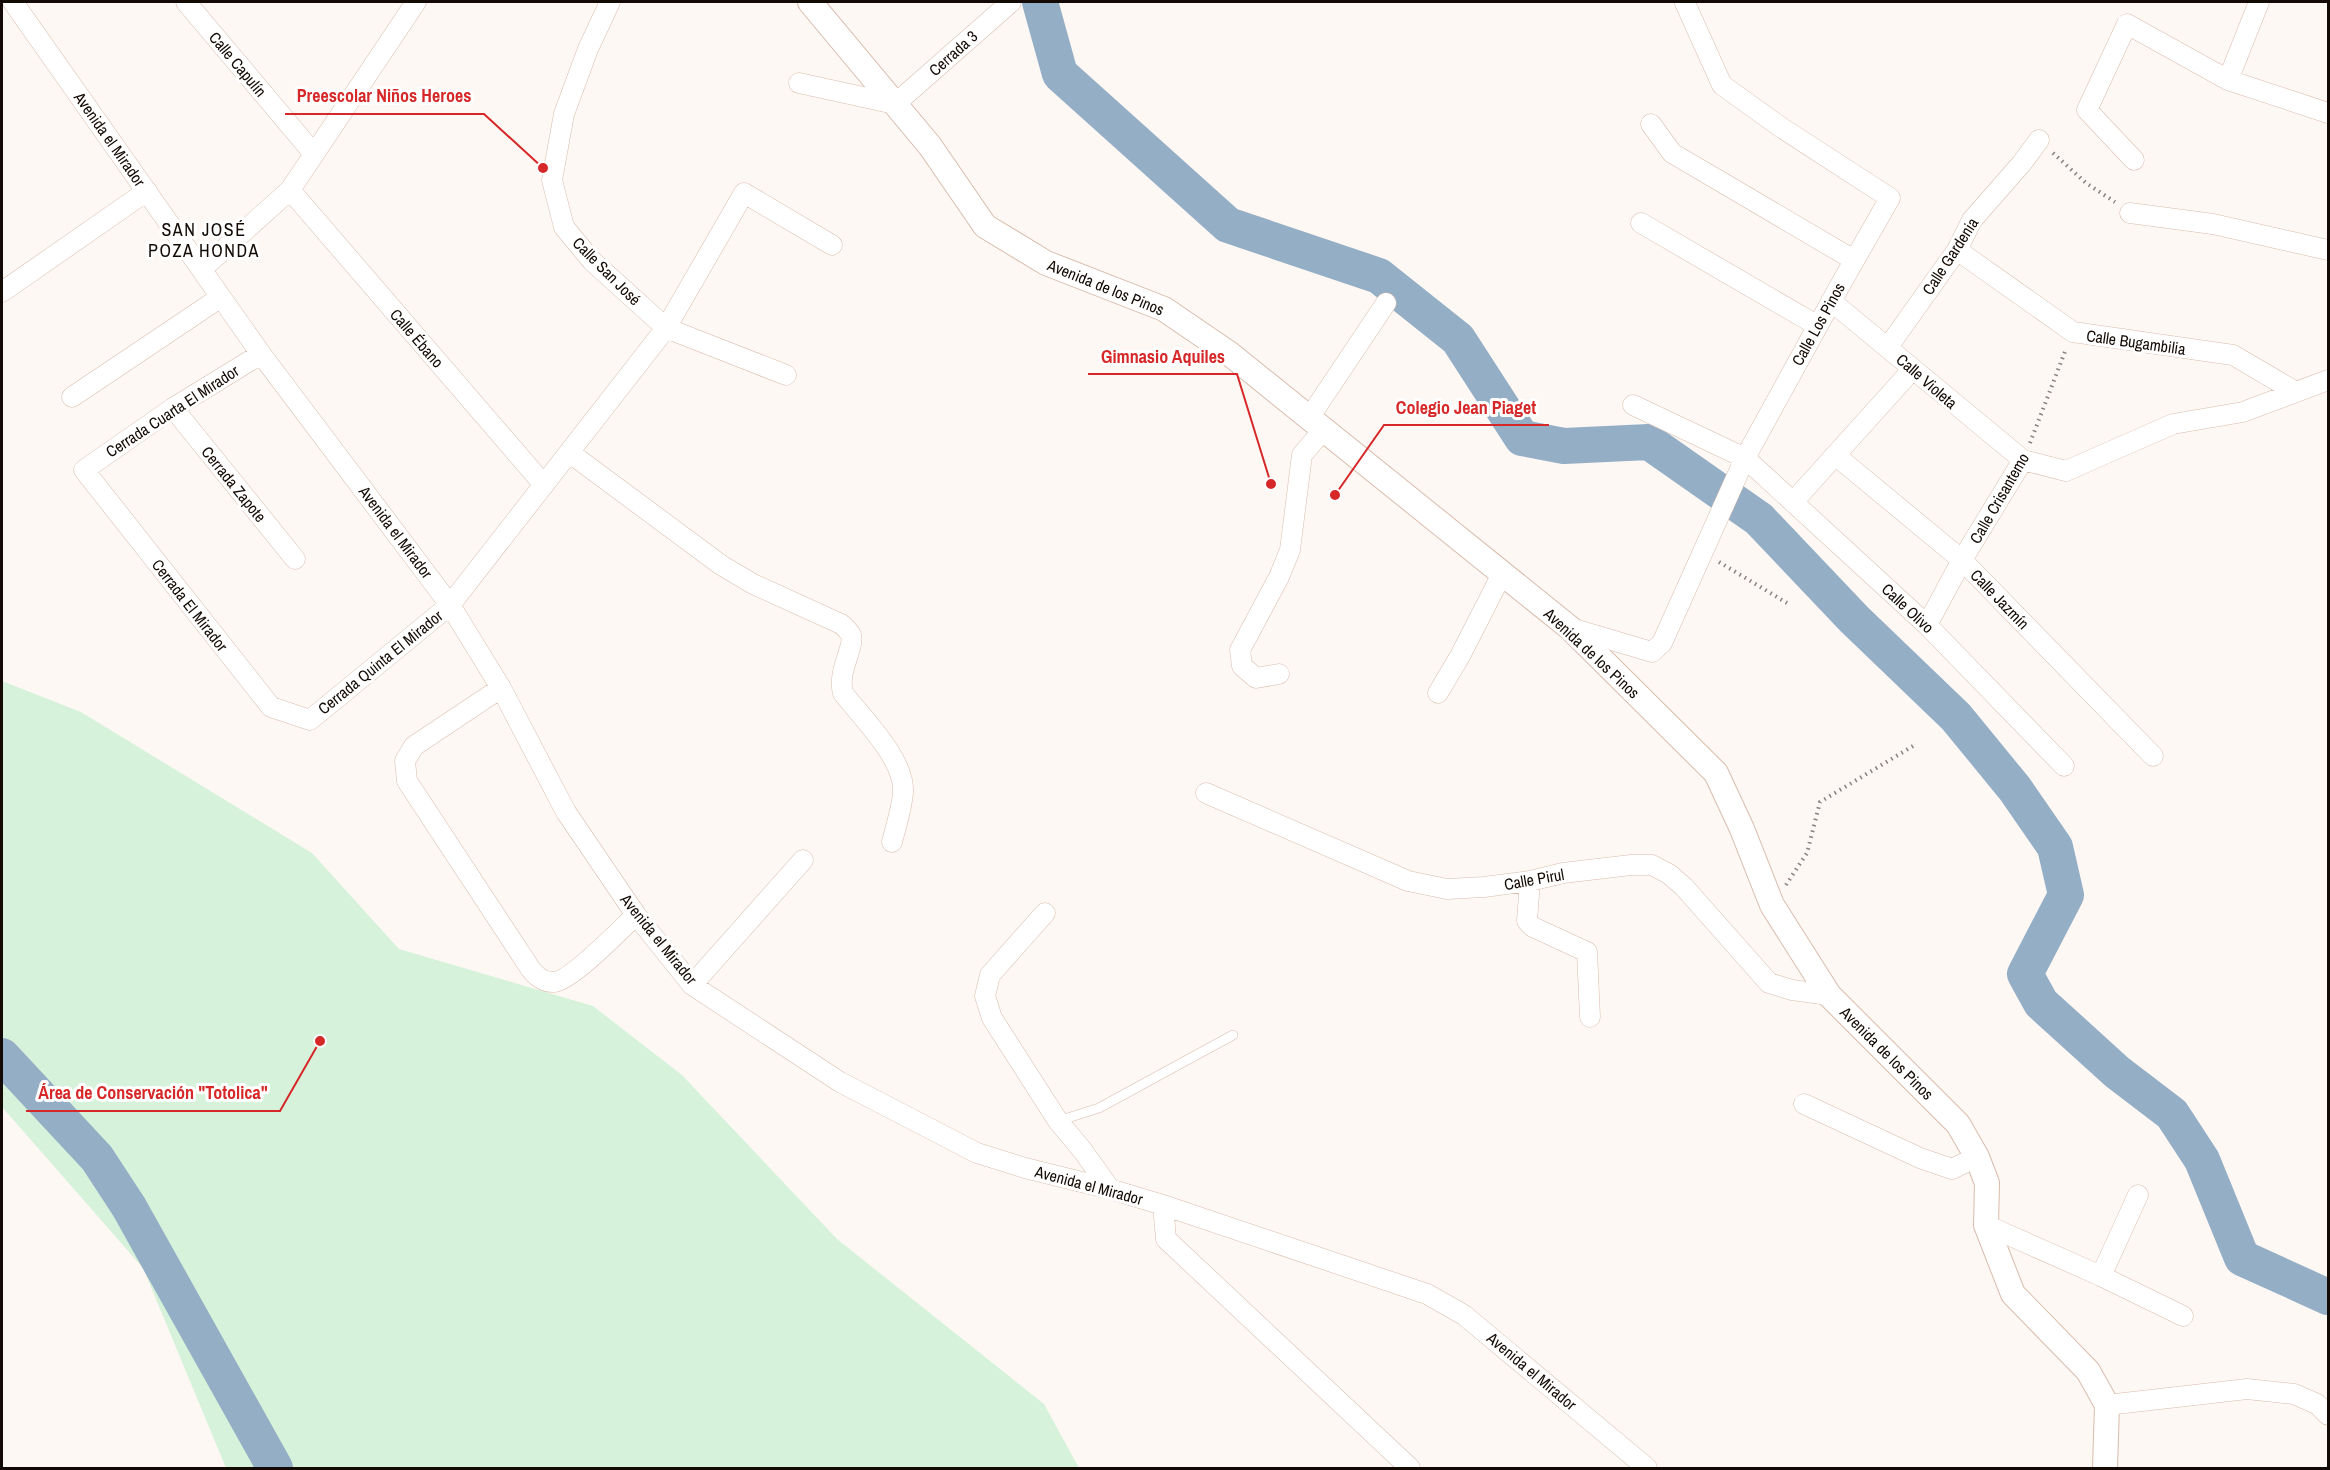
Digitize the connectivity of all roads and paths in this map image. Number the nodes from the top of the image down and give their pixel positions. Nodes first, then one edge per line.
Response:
1 (13, 2) edge
2 (186, 2) edge
3 (416, 2) edge
4 (610, 2) edge
5 (810, 2) edge
6 (1011, 2) edge
7 (2259, 2) edge
8 (1685, 3) edge
9 (2228, 80) junction
10 (798, 83) dead end
11 (895, 104) junction
12 (2328, 113) edge
13 (1651, 124) dead end
14 (2039, 140) joint
15 (314, 154) junction
16 (2134, 160) dead end
17 (290, 190) junction
18 (147, 191) junction
19 (2130, 213) joint
20 (1641, 222) dead end
21 (832, 245) dead end
22 (1957, 250) junction
23 (2328, 250) edge
24 (1854, 260) junction
25 (202, 268) junction
26 (2, 292) edge
27 (221, 297) junction
28 (1831, 301) junction
29 (1386, 303) dead end
30 (1818, 326) junction
31 (666, 328) junction
32 (2073, 332) junction
33 (1888, 347) junction
34 (261, 354) junction
35 (1912, 370) junction
36 (786, 375) dead end
37 (2328, 380) edge
38 (2296, 392) junction
39 (72, 397) dead end
40 (1633, 405) dead end
41 (173, 408) junction
42 (1316, 424) junction
43 (570, 453) junction
44 (1747, 455) junction
45 (1835, 455) junction
46 (2023, 460) junction
47 (84, 470) joint
48 (544, 485) junction
49 (1793, 502) junction
50 (1702, 552) junction
51 (295, 559) dead end
52 (1962, 560) junction
53 (1502, 574) junction
54 (1787, 603) dead end
55 (450, 605) junction
56 (1927, 625) junction
57 (1570, 628) junction
58 (1279, 675) dead end
59 (501, 688) junction
60 (1438, 693) dead end
61 (310, 720) joint
62 (1913, 746) dead end
63 (2153, 756) dead end
64 (2064, 766) dead end
65 (1206, 793) dead end
66 (892, 842) dead end
67 (803, 860) dead end
68 (1530, 880) junction
69 (1772, 905) junction
70 (1045, 913) dead end
71 (636, 915) junction
72 (692, 985) junction
73 (1829, 995) junction
74 (1590, 1017) dead end
75 (1233, 1035) dead end
76 (1804, 1104) dead end
77 (1058, 1121) junction
78 (1977, 1156) junction
79 (1110, 1189) junction
80 (2138, 1195) dead end
81 (1163, 1205) junction
82 (1986, 1225) junction
83 (2101, 1276) junction
84 (2183, 1316) dead end
85 (2107, 1405) junction
86 (2328, 1415) edge
87 (1410, 1468) edge
88 (1647, 1468) edge
89 (2105, 1468) edge

1 - 18 street, Avenida el Mirador
2 - 15 street, Calle Capulín
3 - 15 street
4 - 31 street, Calle San José
5 - 11 street, Avenida de los Pinos
6 - 11 street, Cerrada 3
7 - 9 street
8 - 24 street, Calle Los Pinos
9 - 12 street
9 - 16 street
10 - 11 street
11 - 42 street, Avenida de los Pinos
13 - 24 street
14 - 19 path
14 - 22 street, Calle Gardenia
15 - 17 street
17 - 25 street
17 - 48 street, Calle Ébano
18 - 25 street, Avenida el Mirador
18 - 26 street
19 - 23 street
20 - 30 street
21 - 31 street
22 - 32 street, Calle Bugambilia
22 - 33 street, Calle Gardenia
24 - 28 street, Calle Los Pinos
25 - 27 street, Avenida el Mirador
27 - 34 street, Avenida el Mirador
27 - 39 street
28 - 30 street, Calle Los Pinos
28 - 33 street, Calle Violeta
29 - 42 street
30 - 44 street, Calle Los Pinos
31 - 36 street
31 - 43 street
32 - 38 street, Calle Bugambilia
32 - 46 path, Calle Crisantemo
33 - 35 street, Calle Violeta
34 - 41 street, Cerrada Cuarta El Mirador
34 - 55 street, Avenida el Mirador
35 - 45 street
35 - 46 street, Calle Violeta
37 - 38 street
38 - 46 street
40 - 44 street, Calle Olivo
41 - 47 street, Cerrada Cuarta El Mirador
41 - 51 street, Cerrada Zapote
42 - 53 street, Avenida de los Pinos
42 - 58 street
43 - 48 street
43 - 66 street
44 - 49 street, Calle Olivo
44 - 50 street, Calle Los Pinos
45 - 49 street
45 - 52 street, Calle Jazmín
46 - 52 street, Calle Crisantemo
47 - 61 street, Cerrada El Mirador
48 - 55 street
49 - 56 street, Calle Olivo
50 - 54 path
50 - 57 street, Calle Los Pinos
52 - 56 street, Calle Crisantemo
52 - 63 street, Calle Jazmín
53 - 57 street, Avenida de los Pinos
53 - 60 street
55 - 59 street, Avenida el Mirador
55 - 61 street, Cerrada Quinta El Mirador
56 - 64 street, Calle Olivo
57 - 69 street, Avenida de los Pinos
59 - 71 street, Avenida el Mirador
59 - 71 street
62 - 69 path
65 - 68 street, Calle Pirul
67 - 72 street
68 - 73 street, Calle Pirul
68 - 74 street
69 - 73 street, Avenida de los Pinos
70 - 77 street
71 - 72 street, Avenida el Mirador
72 - 79 street, Avenida el Mirador
73 - 78 street, Avenida de los Pinos
75 - 77 lane
76 - 78 street
77 - 79 street
78 - 82 street, Avenida de los Pinos
79 - 81 street, Avenida el Mirador
80 - 83 street
81 - 87 street
81 - 88 street, Avenida el Mirador
82 - 83 street
82 - 85 street, Avenida de los Pinos
83 - 84 street
85 - 86 street
85 - 89 street

